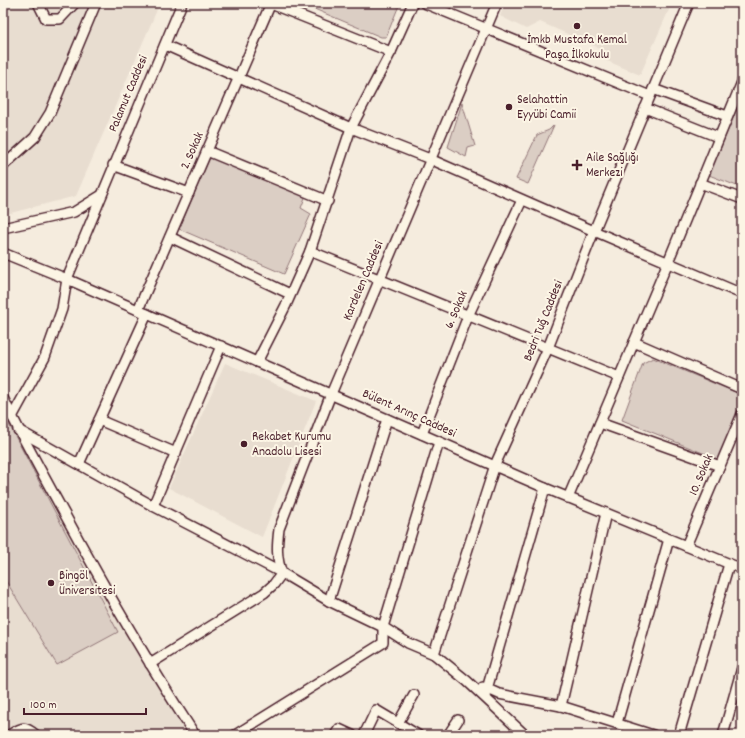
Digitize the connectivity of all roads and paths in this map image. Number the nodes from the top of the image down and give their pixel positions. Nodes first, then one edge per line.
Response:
1 (38, 3) edge
2 (75, 3) edge
3 (96, 3) edge
4 (182, 3) edge
5 (271, 3) edge
6 (413, 3) edge
7 (424, 3) edge
8 (497, 3) edge
9 (689, 3) edge
10 (486, 28) junction
11 (165, 45) junction
12 (391, 52) junction
13 (240, 77) junction
14 (742, 82) edge
15 (651, 93) junction
16 (645, 108) junction
17 (728, 116) junction
18 (352, 128) junction
19 (718, 137) junction
20 (207, 151) junction
21 (430, 159) junction
22 (114, 165) junction
23 (3, 166) edge
24 (700, 183) junction
25 (189, 193) junction
26 (100, 196) junction
27 (742, 199) edge
28 (522, 200) junction
29 (328, 201) junction
30 (3, 228) edge
31 (594, 231) junction
32 (170, 237) junction
33 (310, 251) junction
34 (3, 253) edge
35 (668, 262) junction
36 (67, 279) junction
37 (379, 280) junction
38 (290, 294) junction
39 (742, 294) edge
40 (138, 310) junction
41 (147, 314) junction
42 (468, 316) junction
43 (634, 342) junction
44 (221, 346) junction
45 (548, 348) junction
46 (257, 362) junction
47 (619, 377) junction
48 (742, 389) edge
49 (331, 394) junction
50 (3, 398) edge
51 (742, 414) edge
52 (12, 417) junction
53 (387, 419) junction
54 (99, 420) junction
55 (600, 422) junction
56 (739, 427) edge
57 (18, 430) junction
58 (422, 434) junction
59 (439, 442) junction
60 (176, 453) junction
61 (79, 464) junction
62 (495, 465) junction
63 (720, 466) junction
64 (544, 488) junction
65 (568, 498) junction
66 (153, 506) junction
67 (606, 514) junction
68 (669, 539) junction
69 (686, 546) junction
70 (729, 564) junction
71 (742, 570) edge
72 (282, 573) junction
73 (329, 601) junction
74 (383, 627) junction
75 (434, 654) junction
76 (150, 664) junction
77 (742, 668) edge
78 (467, 681) junction
79 (487, 689) junction
80 (414, 696) dead end
81 (486, 698) junction
82 (561, 706) junction
83 (458, 720) dead end
84 (398, 723) junction
85 (617, 723) junction
86 (10, 735) edge
87 (36, 735) edge
88 (195, 735) edge
89 (235, 735) edge
90 (335, 735) edge
91 (352, 735) edge
92 (364, 735) edge
93 (418, 735) edge
94 (448, 735) edge
95 (525, 735) edge
96 (653, 735) edge
97 (679, 735) edge
98 (723, 735) edge

1 - 2 street
3 - 23 street
4 - 11 street, Palamut Caddesi
5 - 12 street
5 - 13 street, 2. Sokak
6 - 12 street
7 - 10 street
8 - 10 street, Kardelen Caddesi
9 - 15 street, Bedri Tuğ Caddesi
10 - 15 street
10 - 21 street, Kardelen Caddesi
11 - 13 street
11 - 22 street, Palamut Caddesi
12 - 18 street
13 - 18 street
13 - 20 street, 2. Sokak
14 - 17 street
15 - 16 street, Bedri Tuğ Caddesi
15 - 17 street
16 - 19 street
16 - 31 street, Bedri Tuğ Caddesi
17 - 19 street
18 - 21 street
18 - 29 street
19 - 24 street
20 - 25 street, 2. Sokak
20 - 29 street
21 - 28 street
21 - 37 street, Kardelen Caddesi
22 - 25 street
22 - 26 street, Palamut Caddesi
24 - 27 street
24 - 35 street
25 - 32 street, 2. Sokak
26 - 30 street
26 - 36 street, Palamut Caddesi
28 - 31 street
28 - 42 street, 6. Sokak
29 - 33 street
31 - 35 street
31 - 45 street, Bedri Tuğ Caddesi
32 - 38 street
32 - 40 street, 2. Sokak
33 - 37 street
33 - 38 street
34 - 36 street, Bülent Arınç Caddesi
35 - 39 street
35 - 43 street
36 - 40 street, Bülent Arınç Caddesi
36 - 52 street, Palamut Caddesi
37 - 42 street
37 - 49 street, Kardelen Caddesi
38 - 46 street
40 - 41 street, Bülent Arınç Caddesi
41 - 44 street, Bülent Arınç Caddesi
41 - 54 street
42 - 45 street
42 - 58 street, 6. Sokak
43 - 47 street
43 - 48 street
44 - 46 street, Bülent Arınç Caddesi
44 - 60 street
45 - 47 street
45 - 62 street, Bedri Tuğ Caddesi
46 - 49 street, Bülent Arınç Caddesi
47 - 55 street
49 - 53 street, Bülent Arınç Caddesi
49 - 72 street, Kardelen Caddesi
50 - 52 street
51 - 56 street, 10. Sokak
52 - 57 street
53 - 58 street, Bülent Arınç Caddesi
53 - 73 street
54 - 60 street
54 - 61 street
55 - 63 street
55 - 65 street
56 - 63 street, 10. Sokak
57 - 61 street
57 - 76 street
58 - 59 street, Bülent Arınç Caddesi
59 - 62 street, Bülent Arınç Caddesi
59 - 74 street
60 - 66 street
61 - 66 street
62 - 64 street, Bülent Arınç Caddesi
62 - 75 street, Bedri Tuğ Caddesi
63 - 69 street, 10. Sokak
64 - 65 street, Bülent Arınç Caddesi
64 - 79 street
65 - 67 street, Bülent Arınç Caddesi
66 - 72 street
67 - 68 street, Bülent Arınç Caddesi
67 - 82 street
68 - 69 street, Bülent Arınç Caddesi
68 - 85 street
69 - 70 street, Bülent Arınç Caddesi
70 - 71 street, Bülent Arınç Caddesi
70 - 97 street
72 - 73 street
72 - 76 street
73 - 74 street
74 - 75 street
74 - 89 street
75 - 78 street
76 - 88 street
77 - 98 street
78 - 79 street
78 - 81 street
79 - 81 street
79 - 82 street
80 - 84 street
81 - 95 street
82 - 85 street
83 - 94 street
84 - 92 street
84 - 93 street
85 - 96 street
86 - 87 street
90 - 91 street

